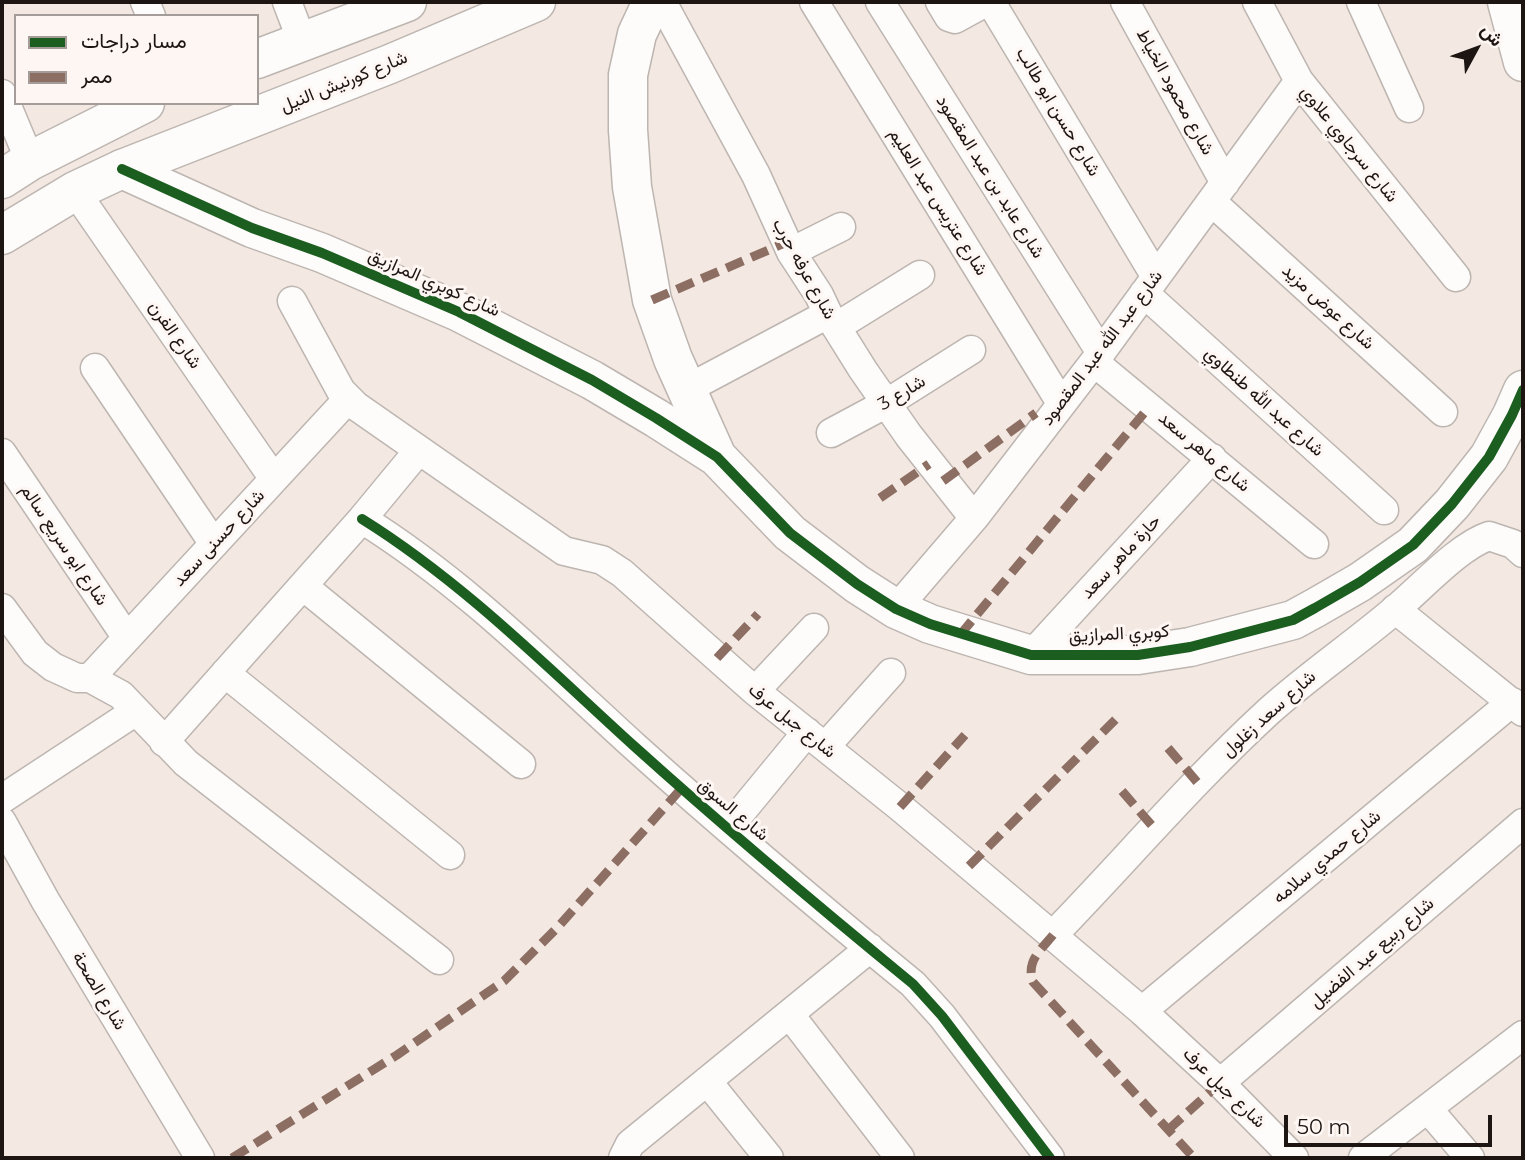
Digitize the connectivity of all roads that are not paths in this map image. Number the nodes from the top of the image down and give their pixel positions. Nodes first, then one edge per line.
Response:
1 (287, 2) edge
2 (407, 2) edge
3 (536, 2) edge
4 (652, 2) edge
5 (662, 2) edge
6 (814, 2) edge
7 (880, 2) edge
8 (940, 2) edge
9 (1125, 2) edge
10 (1256, 2) edge
11 (1361, 2) edge
12 (1507, 2) edge
13 (302, 41) junction
14 (259, 57) edge
15 (1523, 62) edge
16 (1299, 82) junction
17 (2, 94) edge
18 (141, 105) edge
19 (1409, 108) dead end
20 (122, 169) junction
21 (16, 170) edge
22 (75, 191) junction
23 (1218, 192) junction
24 (841, 227) dead end
25 (2, 235) edge
26 (791, 252) junction
27 (920, 275) dead end
28 (1456, 277) dead end
29 (1150, 285) junction
30 (292, 301) dead end
31 (832, 321) junction
32 (971, 350) dead end
33 (1097, 357) junction
34 (95, 368) dead end
35 (687, 389) junction
36 (1523, 390) edge
37 (348, 399) junction
38 (1061, 403) junction
39 (887, 404) junction
40 (1443, 412) dead end
41 (831, 433) dead end
42 (419, 450) junction
43 (2, 453) edge
44 (717, 457) junction
45 (1212, 458) junction
46 (274, 480) junction
47 (1384, 510) dead end
48 (974, 518) junction
49 (362, 519) junction
50 (214, 544) junction
51 (1314, 544) dead end
52 (1518, 548) edge
53 (303, 586) junction
54 (2, 608) edge
55 (896, 609) junction
56 (1395, 610) junction
57 (814, 628) dead end
58 (127, 638) junction
59 (1031, 655) junction
60 (225, 673) junction
61 (891, 673) dead end
62 (90, 678) junction
63 (755, 691) junction
64 (1517, 707) edge
65 (136, 711) junction
66 (816, 739) junction
67 (164, 742) junction
68 (521, 764) dead end
69 (2, 799) edge
70 (2, 822) edge
71 (1523, 823) edge
72 (728, 828) junction
73 (450, 855) dead end
74 (1053, 935) junction
75 (870, 948) junction
76 (439, 960) dead end
77 (1142, 1011) junction
78 (790, 1014) junction
79 (1522, 1040) edge
80 (706, 1081) junction
81 (1220, 1083) junction
82 (1428, 1109) junction
83 (200, 1158) edge
84 (623, 1158) edge
85 (769, 1158) edge
86 (900, 1158) edge
87 (1050, 1158) edge
88 (1294, 1158) edge
89 (1363, 1158) edge
90 (1470, 1158) edge

1 - 13 street
2 - 13 main road
3 - 20 main road, شارع كورنيش النيل
4 - 35 main road
5 - 26 street, شارع عرفه حرب
6 - 38 street, شارع عتريس عبد العليم
7 - 33 street, شارع عابد بن عبد المقصود
8 - 29 street, شارع حسن ابو طالب
9 - 23 street, شارع محمود الخياط
10 - 16 street, شارع سرجاوي علاوي
11 - 19 street
12 - 15 main road
13 - 14 main road
16 - 23 street, شارع عبد الله عبد المقصود
16 - 28 street, شارع سرجاوي علاوي
17 - 21 street
18 - 21 main road
20 - 22 main road, شارع كورنيش النيل
20 - 44 main road, شارع كوبري المرازيق
22 - 25 main road, شارع كورنيش النيل
22 - 46 street, شارع الفرن
23 - 29 street, شارع عبد الله عبد المقصود
23 - 40 street, شارع عوض مزيد
24 - 26 street
26 - 31 street, شارع عرفه حرب
27 - 31 street
29 - 33 street, شارع عبد الله عبد المقصود
29 - 47 street, شارع عبد الله طنطاوي
30 - 37 street, شارع جبل عرف
31 - 35 street
31 - 39 street, شارع عرفه حرب
32 - 39 street, شارع 3
33 - 38 street, شارع عبد الله عبد المقصود
33 - 45 street, شارع ماهر سعد
34 - 50 street
35 - 44 main road
36 - 59 main road, كوبري المرازيق
37 - 42 street, شارع جبل عرف
37 - 46 street, شارع حسنى سعد
38 - 48 street, شارع عبد الله عبد المقصود
39 - 41 street, شارع 3
39 - 48 street, شارع عرفه حرب
42 - 49 street
42 - 63 street, شارع جبل عرف
43 - 58 street, شارع ابو سريع سالم
44 - 55 main road, كوبري المرازيق
45 - 51 street, شارع ماهر سعد
45 - 59 street, حارة ماهر سعد
46 - 50 street, شارع حسنى سعد
48 - 55 street, شارع عبد الله عبد المقصود
49 - 53 street
49 - 72 street, شارع السوق
50 - 58 street, شارع حسنى سعد
52 - 56 street, شارع سعد زغلول
53 - 60 street
53 - 68 street
54 - 62 street
55 - 59 main road, كوبري المرازيق
56 - 64 street
56 - 74 street, شارع سعد زغلول
57 - 63 street
58 - 62 street, شارع حسنى سعد
60 - 67 street
60 - 73 street
61 - 66 street
62 - 65 street
63 - 66 street, شارع جبل عرف
64 - 77 street, شارع حمدي سلامه
65 - 67 street
65 - 69 street
66 - 72 street
66 - 74 street, شارع جبل عرف
67 - 76 street
70 - 83 street, شارع الصحة
71 - 81 street, شارع ربيع عبد الفضيل
72 - 75 street, شارع السوق
74 - 77 street, شارع جبل عرف
75 - 78 street
75 - 87 street, شارع السوق
77 - 81 street, شارع جبل عرف
78 - 80 street
78 - 86 street
79 - 82 street
80 - 84 street
80 - 85 street
81 - 88 street, شارع جبل عرف
82 - 89 street
82 - 90 street

